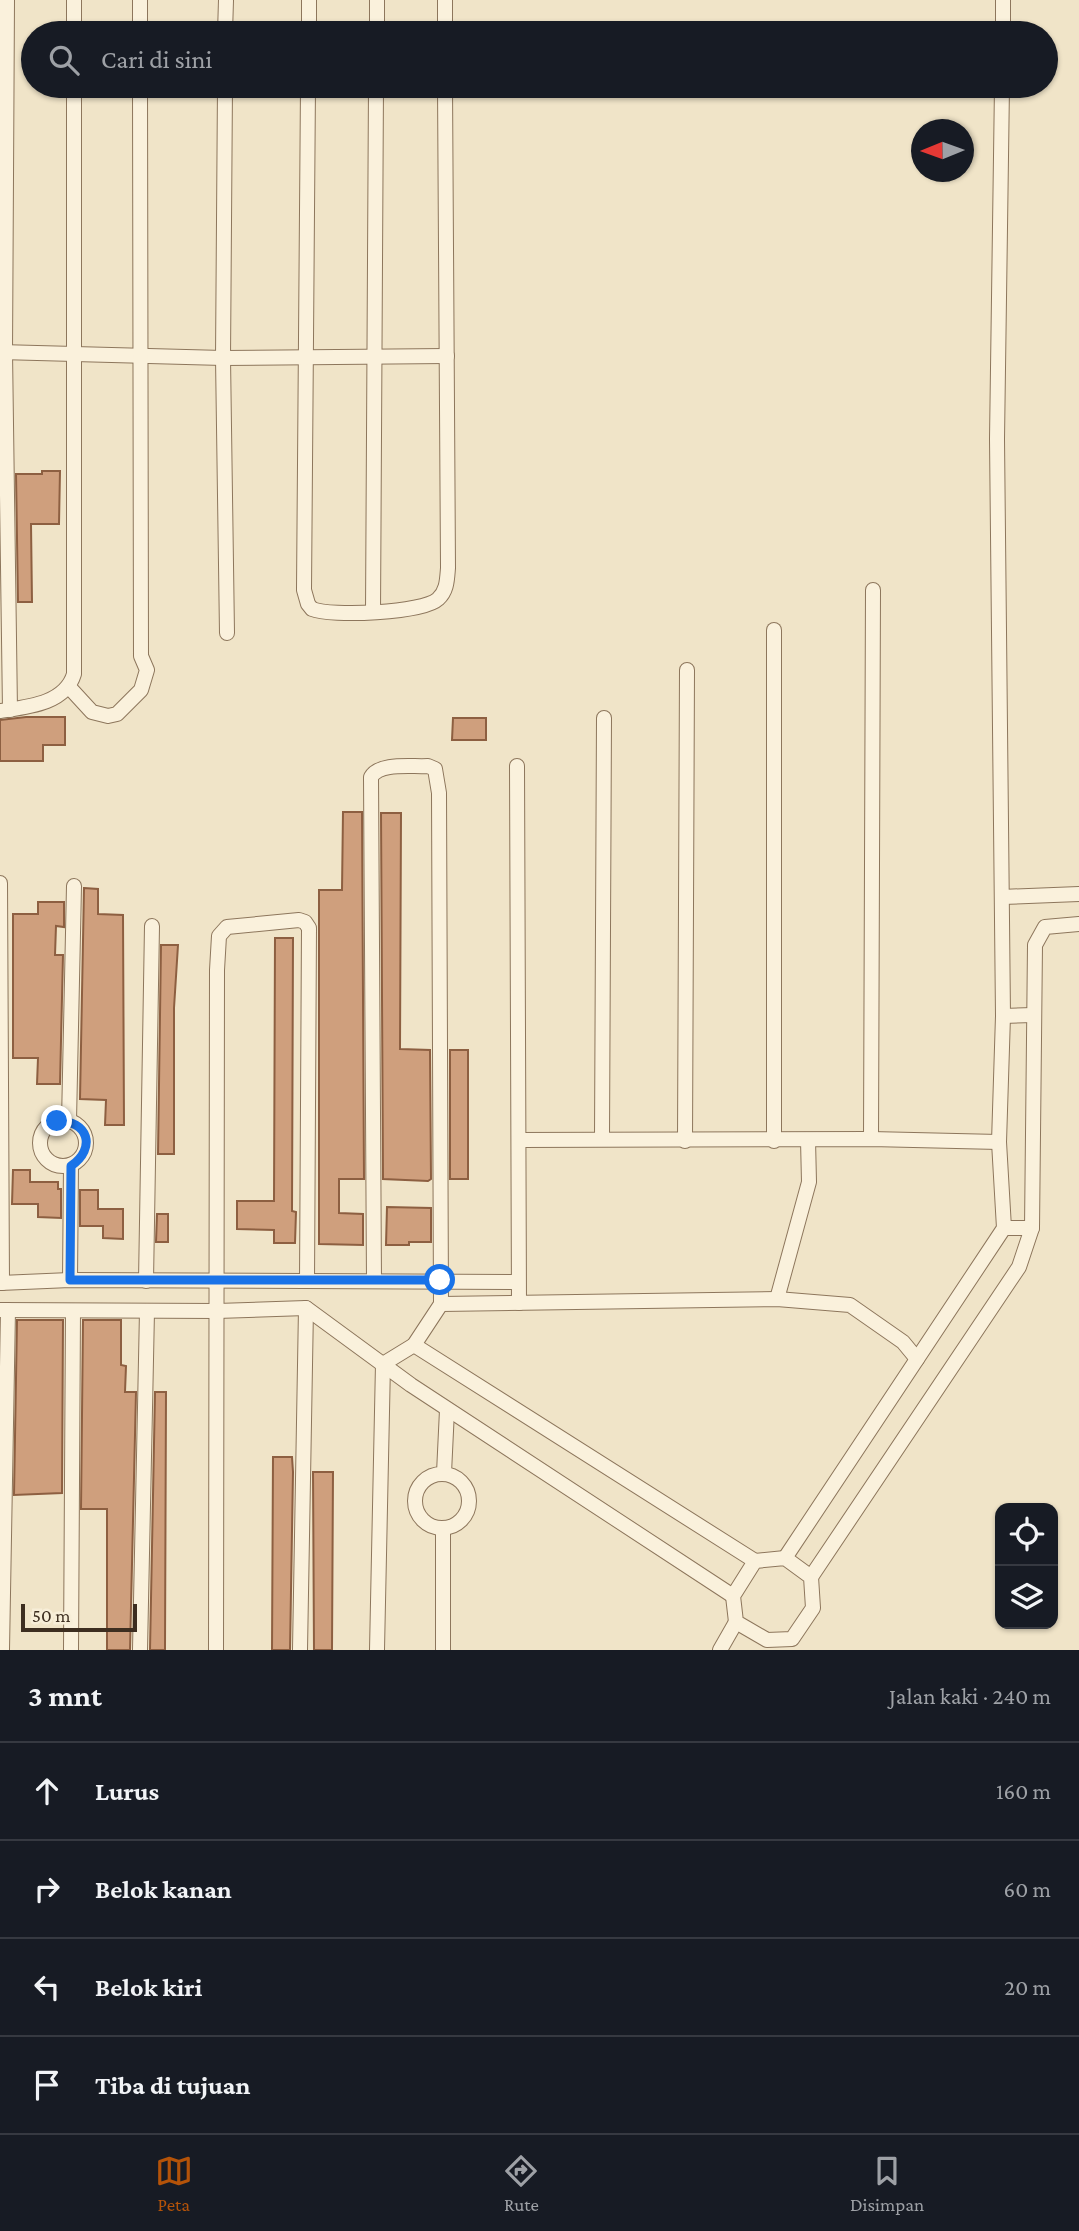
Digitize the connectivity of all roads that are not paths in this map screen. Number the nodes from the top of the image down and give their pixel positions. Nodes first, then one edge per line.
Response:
1 (6, 0) edge
2 (74, 0) edge
3 (140, 0) edge
4 (226, 0) edge
5 (309, 0) edge
6 (377, 0) edge
7 (445, 0) edge
8 (1003, 0) edge
9 (74, 21) edge
10 (140, 21) edge
11 (226, 21) edge
12 (309, 21) edge
13 (377, 21) edge
14 (445, 21) edge
15 (1003, 21) edge
16 (74, 98) edge
17 (139, 98) edge
18 (225, 98) edge
19 (308, 98) edge
20 (376, 98) edge
21 (445, 98) edge
22 (1002, 98) edge
23 (2, 352) edge
24 (72, 352) junction
25 (139, 355) junction
26 (446, 356) junction
27 (223, 358) junction
28 (307, 358) junction
29 (376, 358) junction
30 (873, 590) dead end
31 (373, 612) junction
32 (774, 630) dead end
33 (227, 633) dead end
34 (687, 670) dead end
35 (69, 687) junction
36 (5, 711) edge
37 (604, 718) dead end
38 (517, 766) dead end
39 (0, 883) edge
40 (74, 886) dead end
41 (1079, 894) edge
42 (1002, 897) junction
43 (1079, 924) edge
44 (152, 926) dead end
45 (1033, 1015) junction
46 (1003, 1016) junction
47 (69, 1121) junction
48 (602, 1139) junction
49 (871, 1139) junction
50 (519, 1140) junction
51 (808, 1140) junction
52 (684, 1141) junction
53 (774, 1141) junction
54 (999, 1142) junction
55 (71, 1166) junction
56 (1004, 1228) junction
57 (1032, 1228) junction
58 (70, 1280) junction
59 (217, 1280) junction
60 (374, 1280) junction
61 (440, 1280) junction
62 (146, 1281) junction
63 (306, 1281) junction
64 (519, 1282) junction
65 (1, 1283) edge
66 (776, 1298) junction
67 (519, 1303) junction
68 (442, 1304) junction
69 (306, 1308) junction
70 (4, 1310) edge
71 (73, 1311) junction
72 (147, 1311) junction
73 (217, 1311) junction
74 (414, 1345) junction
75 (917, 1359) junction
76 (383, 1364) junction
77 (447, 1410) junction
78 (444, 1473) junction
79 (443, 1529) junction
80 (785, 1558) junction
81 (755, 1562) junction
82 (811, 1577) junction
83 (733, 1596) junction
84 (736, 1622) junction
85 (763, 1645) edge
86 (2, 1650) edge
87 (71, 1650) edge
88 (140, 1650) edge
89 (216, 1650) edge
90 (300, 1650) edge
91 (377, 1650) edge
92 (443, 1650) edge
93 (720, 1650) edge

1 - 23 street
2 - 9 street
3 - 10 street
4 - 11 street
5 - 12 street
6 - 13 street
7 - 14 street
8 - 15 street
16 - 24 street
17 - 25 street
18 - 27 street
19 - 28 street
20 - 29 street
21 - 26 street
22 - 42 street
23 - 24 street
23 - 36 street
24 - 25 street
24 - 35 street
25 - 27 street
25 - 35 street
26 - 29 street
26 - 31 street
27 - 28 street
27 - 33 street
28 - 29 street
28 - 31 street
29 - 31 street
30 - 49 street
32 - 53 street
34 - 52 street
35 - 36 street
37 - 48 street
38 - 50 street
39 - 65 street
40 - 47 street
41 - 42 street
42 - 46 street
43 - 45 street
44 - 62 street
45 - 46 street
45 - 57 street
46 - 54 street
47 - 55 street
47 - 55 street
48 - 50 street
48 - 52 street
49 - 51 street
49 - 54 street
50 - 64 street
51 - 53 street
51 - 66 street
52 - 53 street
54 - 56 street
55 - 58 street
56 - 57 street
56 - 75 street
57 - 82 street
58 - 62 street
58 - 65 street
59 - 62 street
59 - 63 street
59 - 63 street
59 - 73 street
60 - 61 street
60 - 61 street
60 - 63 street
61 - 64 street
61 - 68 street
64 - 67 street
66 - 67 street
66 - 75 street
67 - 68 street
68 - 74 street
69 - 73 street
69 - 76 street
69 - 90 street
70 - 71 street
70 - 86 street
71 - 72 street
71 - 87 street
72 - 73 street
72 - 88 street
73 - 89 street
74 - 76 street
74 - 81 street
75 - 80 street
76 - 77 street
76 - 91 street
77 - 78 street
77 - 83 street
78 - 79 street
78 - 79 street
79 - 92 street
80 - 81 street
80 - 82 street
81 - 83 street
82 - 85 street
83 - 84 street
84 - 85 street
84 - 93 street

